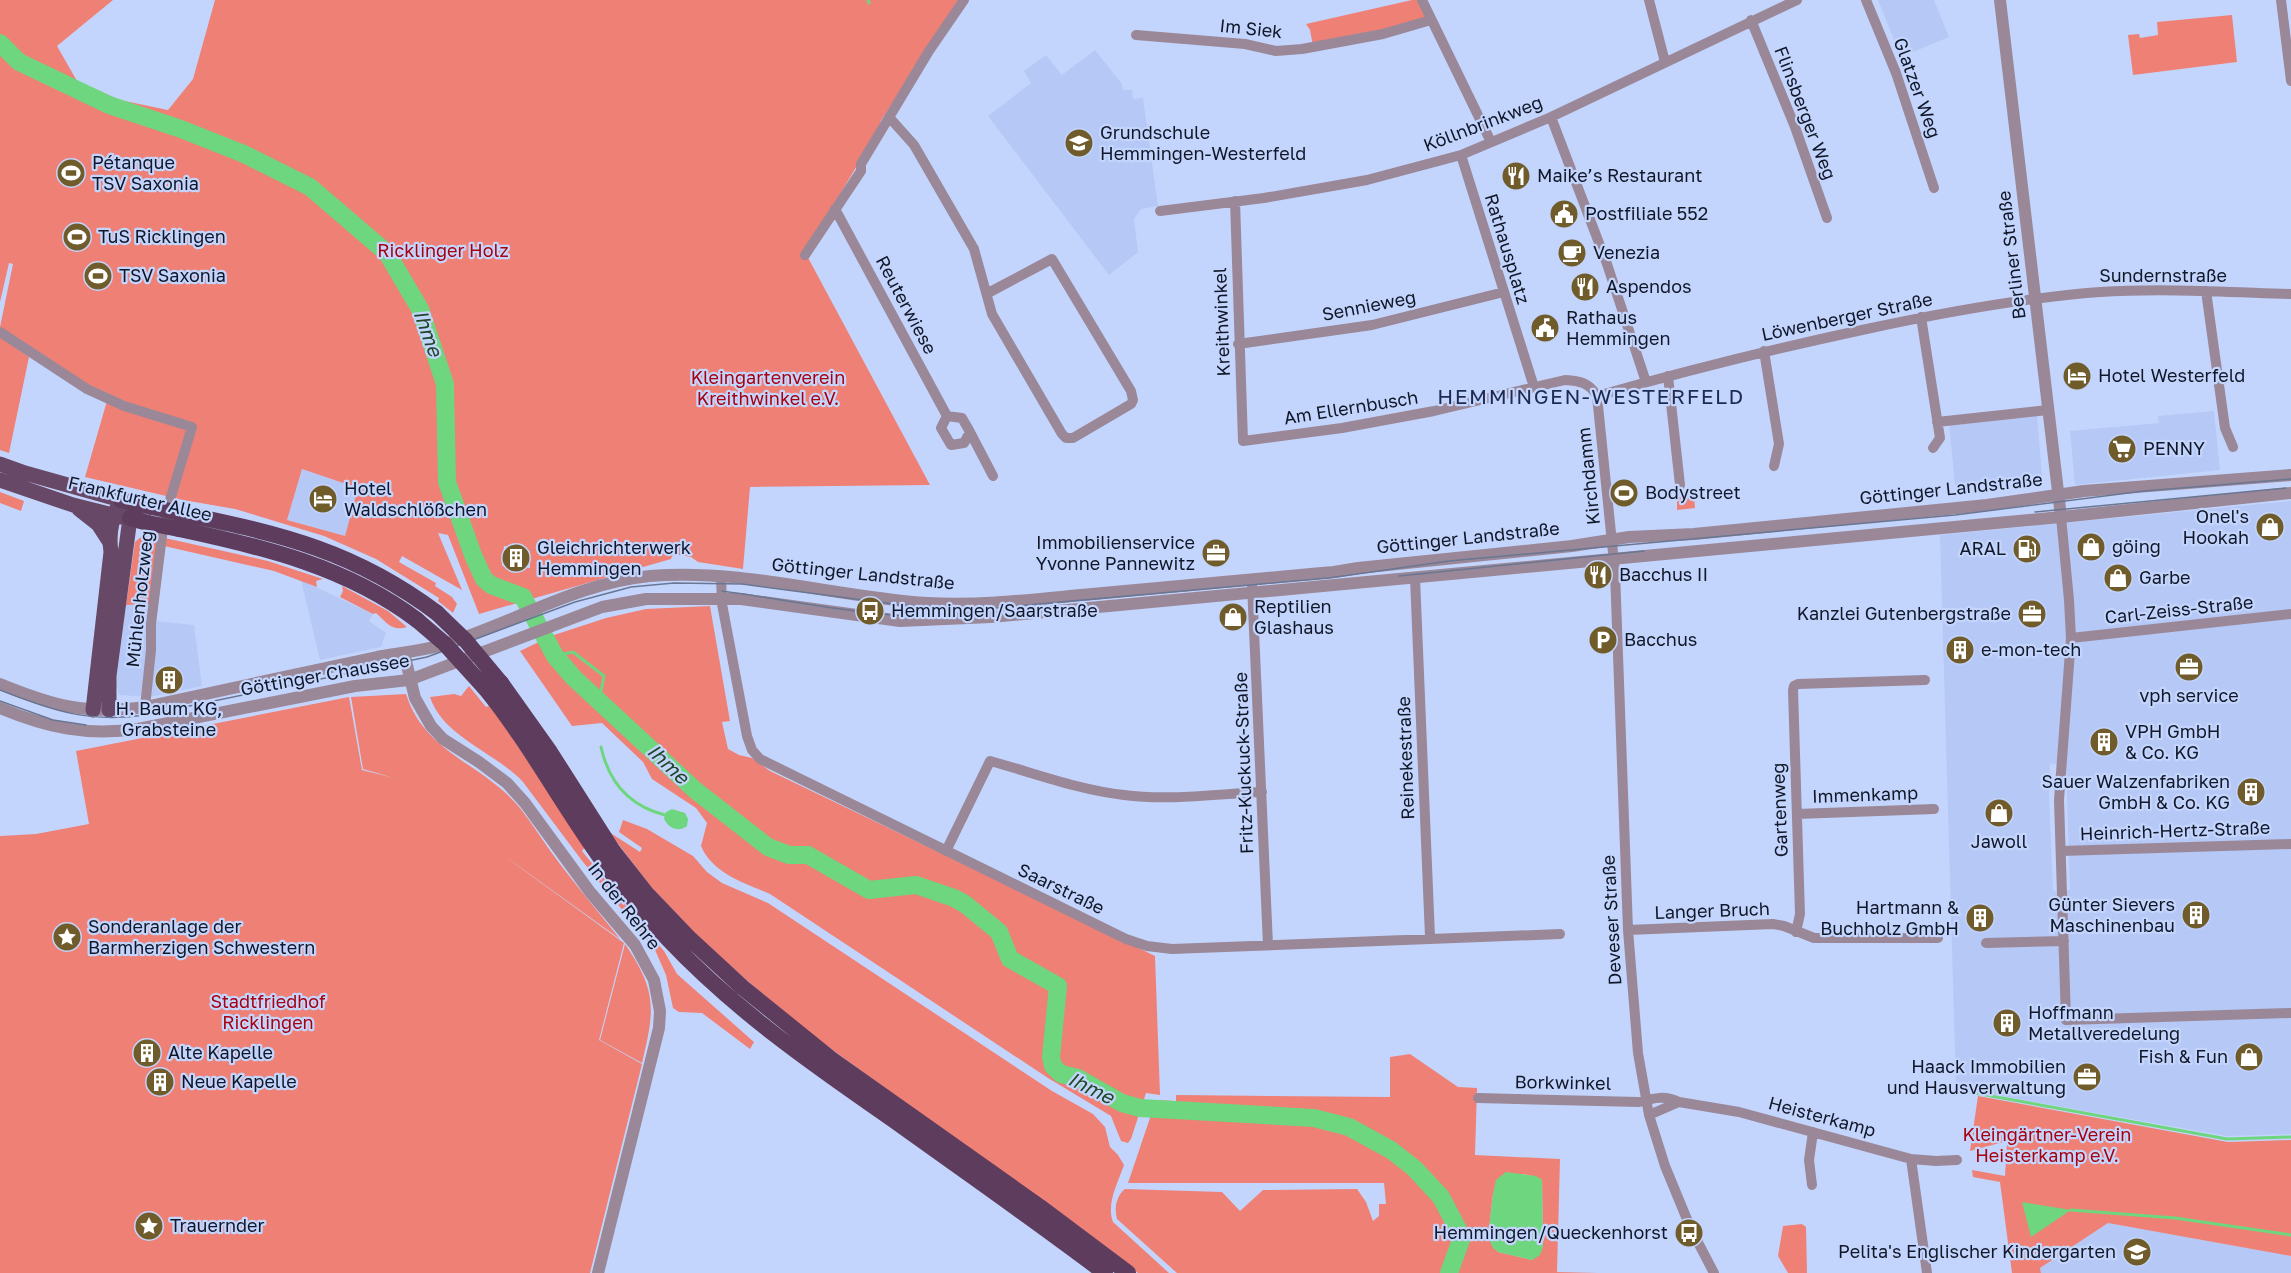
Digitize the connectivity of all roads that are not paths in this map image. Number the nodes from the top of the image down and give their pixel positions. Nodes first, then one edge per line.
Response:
1 (964, 0) edge
2 (1422, 0) edge
3 (1649, 0) edge
4 (1797, 0) edge
5 (1866, 0) edge
6 (2000, 0) edge
7 (2281, 0) edge
8 (1431, 20) junction
9 (1751, 20) junction
10 (1136, 35) dead end
11 (1665, 62) junction
12 (2291, 81) edge
13 (889, 117) junction
14 (1551, 117) junction
15 (1491, 142) junction
16 (1461, 155) junction
17 (1934, 188) dead end
18 (1235, 201) junction
19 (836, 209) junction
20 (1160, 211) dead end
21 (1827, 218) dead end
22 (805, 255) dead end
23 (2206, 291) junction
24 (1504, 292) junction
25 (988, 293) junction
26 (2291, 294) edge
27 (2035, 300) junction
28 (1921, 317) junction
29 (0, 332) edge
30 (1238, 344) junction
31 (1764, 351) junction
32 (1668, 376) junction
33 (1646, 382) junction
34 (1534, 387) junction
35 (1597, 396) junction
36 (2048, 410) junction
37 (947, 416) junction
38 (1937, 422) junction
39 (970, 432) junction
40 (1242, 441) joint
41 (2233, 447) dead end
42 (1933, 448) dead end
43 (0, 464) edge
44 (1774, 466) dead end
45 (2291, 475) edge
46 (993, 476) dead end
47 (0, 480) edge
48 (1680, 485) dead end
49 (2291, 493) edge
50 (122, 500) junction
51 (73, 505) junction
52 (2060, 506) junction
53 (113, 515) junction
54 (150, 515) junction
55 (130, 518) junction
56 (182, 522) junction
57 (109, 541) junction
58 (1613, 551) junction
59 (722, 577) junction
60 (1415, 578) junction
61 (1252, 579) junction
62 (617, 582) joint
63 (1253, 593) junction
64 (722, 598) junction
65 (2291, 614) edge
66 (2071, 638) junction
67 (404, 653) junction
68 (409, 680) junction
69 (1925, 680) dead end
70 (0, 684) edge
71 (493, 685) junction
72 (145, 707) junction
73 (0, 708) edge
74 (101, 710) junction
75 (104, 732) junction
76 (1262, 792) junction
77 (1934, 809) dead end
78 (1797, 814) junction
79 (2291, 844) edge
80 (946, 850) junction
81 (2061, 851) junction
82 (1628, 930) junction
83 (1796, 932) junction
84 (1560, 934) dead end
85 (1430, 938) junction
86 (1938, 938) dead end
87 (2064, 941) junction
88 (1986, 943) dead end
89 (1268, 945) junction
90 (2291, 1013) edge
91 (1478, 1098) dead end
92 (1646, 1100) junction
93 (1679, 1102) junction
94 (1650, 1114) junction
95 (1813, 1132) junction
96 (1911, 1159) junction
97 (1957, 1160) dead end
98 (1812, 1185) dead end
99 (598, 1273) edge
100 (1105, 1273) edge
101 (1128, 1273) edge
102 (1714, 1273) edge
103 (1927, 1273) edge

1 - 13 street
2 - 8 street
3 - 11 street
4 - 9 street, Köllnbrinkweg
5 - 17 street, Glatzer Weg
6 - 27 street, Berliner Straße
7 - 12 street
8 - 10 street, Im Siek
8 - 15 street
9 - 11 street, Köllnbrinkweg
9 - 21 street, Flinsberger Weg
11 - 14 street, Köllnbrinkweg
13 - 19 street
13 - 25 street
14 - 15 street, Köllnbrinkweg
14 - 33 street
15 - 16 street, Köllnbrinkweg
16 - 18 street, Köllnbrinkweg
16 - 24 street, Rathausplatz
18 - 20 street, Köllnbrinkweg
18 - 30 street, Kreithwinkel
19 - 22 street
19 - 37 street, Reuterwiese
23 - 26 street, Sundernstraße
23 - 27 street, Sundernstraße
23 - 41 street
24 - 30 street, Sennieweg
24 - 34 street, Rathausplatz
25 - 25 street
27 - 28 street, Löwenberger Straße
27 - 36 street, Berliner Straße
28 - 31 street, Löwenberger Straße
28 - 38 street
29 - 72 street, Mühlenholzweg
30 - 40 street, Kreithwinkel
31 - 32 street, Löwenberger Straße
31 - 44 street
32 - 33 street
32 - 48 street
33 - 35 street
34 - 35 street
34 - 40 street, Am Ellernbusch
35 - 58 street, Kirchdamm
36 - 38 street
36 - 52 street, Berliner Straße
37 - 39 street, Reuterwiese
37 - 39 street, Reuterwiese
38 - 42 street
39 - 46 street, Reuterwiese
43 - 50 main road, Frankfurter Allee
45 - 52 street, Göttinger Landstraße
47 - 51 main road, Frankfurter Allee
49 - 52 street, Göttinger Landstraße
50 - 53 main road
50 - 54 highway
50 - 55 main road
51 - 53 main road, Frankfurter Allee
51 - 57 main road
52 - 58 street, Göttinger Landstraße
52 - 58 street, Göttinger Landstraße
52 - 66 street
53 - 55 main road, Frankfurter Allee
53 - 57 main road
54 - 55 highway, Frankfurter Allee
54 - 56 highway, Frankfurter Allee, bridge
55 - 74 main road
56 - 71 highway, Frankfurter Allee, bridge
56 - 71 highway, bridge
57 - 74 main road
58 - 60 street, Göttinger Landstraße
58 - 61 street, Göttinger Landstraße
58 - 82 street, Deveser Straße
59 - 61 street, Göttinger Landstraße
59 - 62 street, Göttinger Landstraße
59 - 64 street, Saarstraße
60 - 63 street, Göttinger Landstraße
60 - 85 street, Reinekestraße
61 - 63 street, Fritz-Kuckuck-Straße
62 - 67 street, Göttinger Chaussee
63 - 64 street, Göttinger Landstraße
63 - 76 street, Fritz-Kuckuck-Straße
64 - 68 street, Göttinger Chaussee
64 - 80 street, Saarstraße
65 - 66 street, Carl-Zeiss-Straße
66 - 81 street
67 - 68 street, In der Rehre
67 - 72 street, Göttinger Chaussee
68 - 75 street, Göttinger Chaussee
68 - 99 street, In der Rehre
69 - 78 street, Gartenweg
70 - 74 street, Göttinger Chaussee
71 - 100 highway
71 - 101 highway
72 - 74 street, Göttinger Chaussee
73 - 75 street, Göttinger Chaussee
74 - 75 street
76 - 80 street
76 - 89 street, Fritz-Kuckuck-Straße
77 - 78 street, Immenkamp
78 - 83 street, Gartenweg
79 - 81 street, Heinrich-Hertz-Straße
80 - 89 street, Saarstraße
81 - 87 street
82 - 83 street, Langer Bruch
82 - 92 street, Deveser Straße
83 - 86 street, Langer Bruch
84 - 85 street, Saarstraße
85 - 89 street, Saarstraße
87 - 88 street
87 - 90 street
91 - 92 street, Borkwinkel
92 - 93 street, Heisterkamp
92 - 94 street, Deveser Straße
93 - 94 street
93 - 95 street, Heisterkamp
94 - 102 street, Deveser Straße
95 - 96 street, Heisterkamp
95 - 98 street
96 - 97 street, Heisterkamp
96 - 103 street

